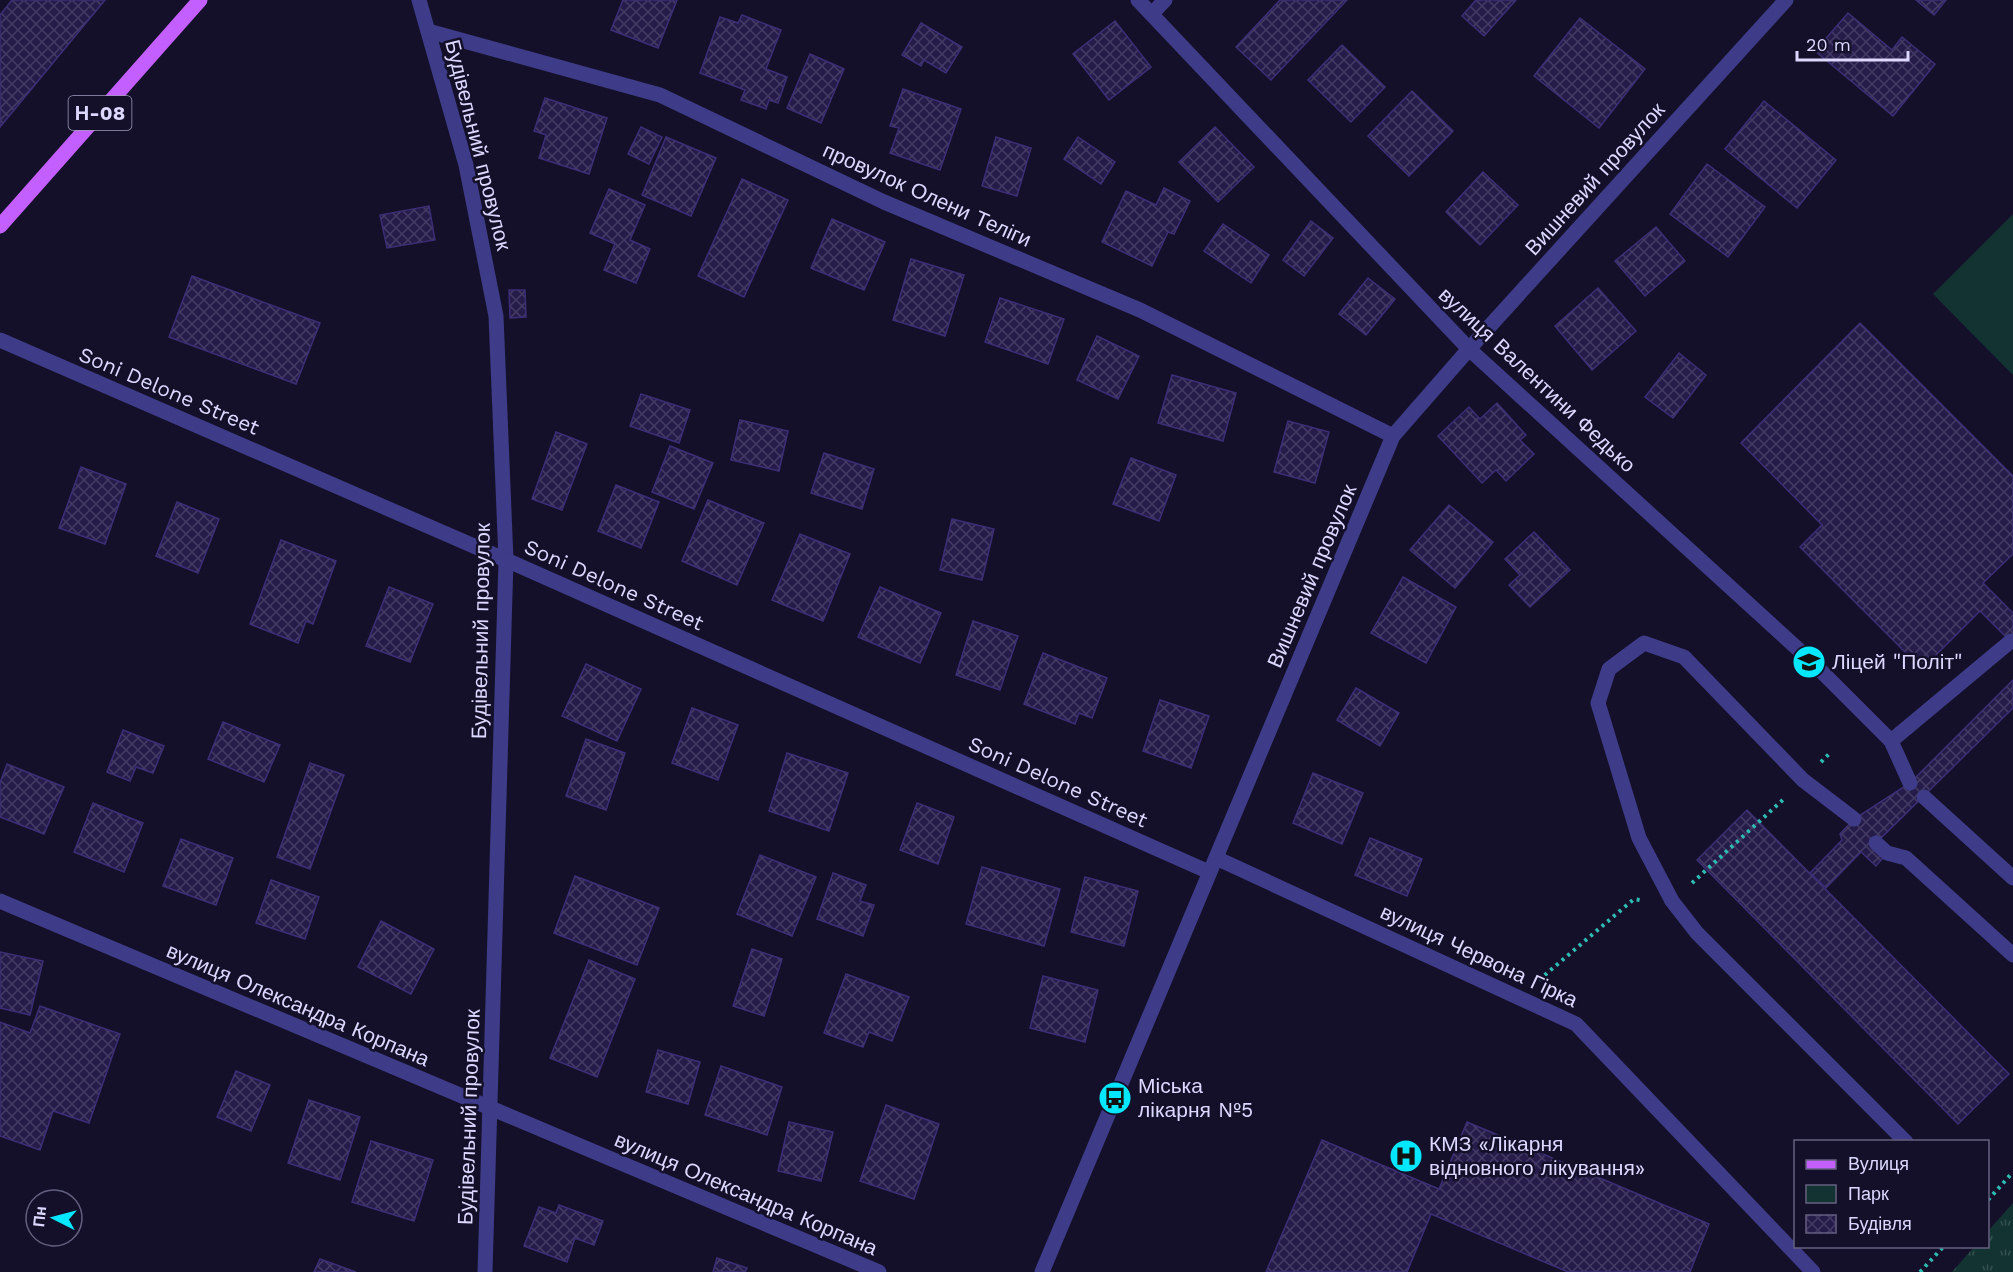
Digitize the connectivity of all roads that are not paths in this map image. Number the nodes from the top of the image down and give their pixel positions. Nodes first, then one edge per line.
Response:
1 (200, 0) edge
2 (419, 0) edge
3 (1138, 0) edge
4 (1165, 0) edge
5 (1785, 0) edge
6 (1152, 14) junction
7 (428, 32) junction
8 (0, 226) edge
9 (0, 340) edge
10 (1469, 349) junction
11 (1393, 436) junction
12 (506, 560) junction
13 (2011, 641) dead end
14 (1891, 741) junction
15 (1910, 783) dead end
16 (1924, 797) dead end
17 (1854, 819) dead end
18 (1876, 843) dead end
19 (1213, 865) junction
20 (2013, 878) edge
21 (0, 900) edge
22 (2013, 955) edge
23 (490, 1109) junction
24 (1904, 1140) edge
25 (485, 1272) edge
26 (879, 1272) edge
27 (1042, 1272) edge
28 (1813, 1272) edge

1 - 8 main road, Н-08
2 - 7 street, Будівельний провулок
3 - 6 street, вулиця Валентини Федько
4 - 6 street
5 - 10 street, Вишневий провулок
6 - 10 street, вулиця Валентини Федько
7 - 11 street, провулок Олени Теліги
7 - 12 street, Будівельний провулок
9 - 12 street, Soni Delone Street
10 - 11 street, Вишневий провулок
10 - 14 street, вулиця Валентини Федько
11 - 19 street, Вишневий провулок
12 - 19 street, Soni Delone Street
12 - 23 street, Будівельний провулок
13 - 14 street
14 - 15 street, вулиця Валентини Федько
16 - 20 street
17 - 24 street
18 - 22 street
19 - 27 street, Вишневий провулок
19 - 28 street, вулиця Червона Гірка
21 - 23 street, вулиця Олександра Корпана
23 - 25 street, Будівельний провулок
23 - 26 street, вулиця Олександра Корпана

